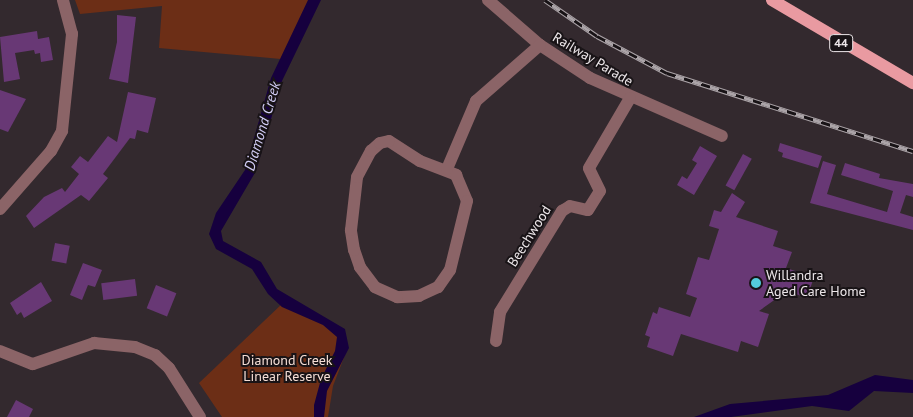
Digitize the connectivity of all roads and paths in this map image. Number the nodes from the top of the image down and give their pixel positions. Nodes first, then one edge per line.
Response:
1 (63, 0) edge
2 (488, 0) edge
3 (772, 0) edge
4 (540, 45) junction
5 (913, 83) edge
6 (630, 98) junction
7 (722, 136) dead end
8 (447, 169) junction
9 (0, 209) edge
10 (496, 340) dead end
11 (0, 351) edge
12 (200, 417) edge

1 - 9 street
2 - 4 street, Railway Parade
3 - 5 main road, 44
4 - 6 street, Railway Parade
4 - 8 street
6 - 7 street, Railway Parade
6 - 10 street, Beechwood
8 - 8 street
11 - 12 street

